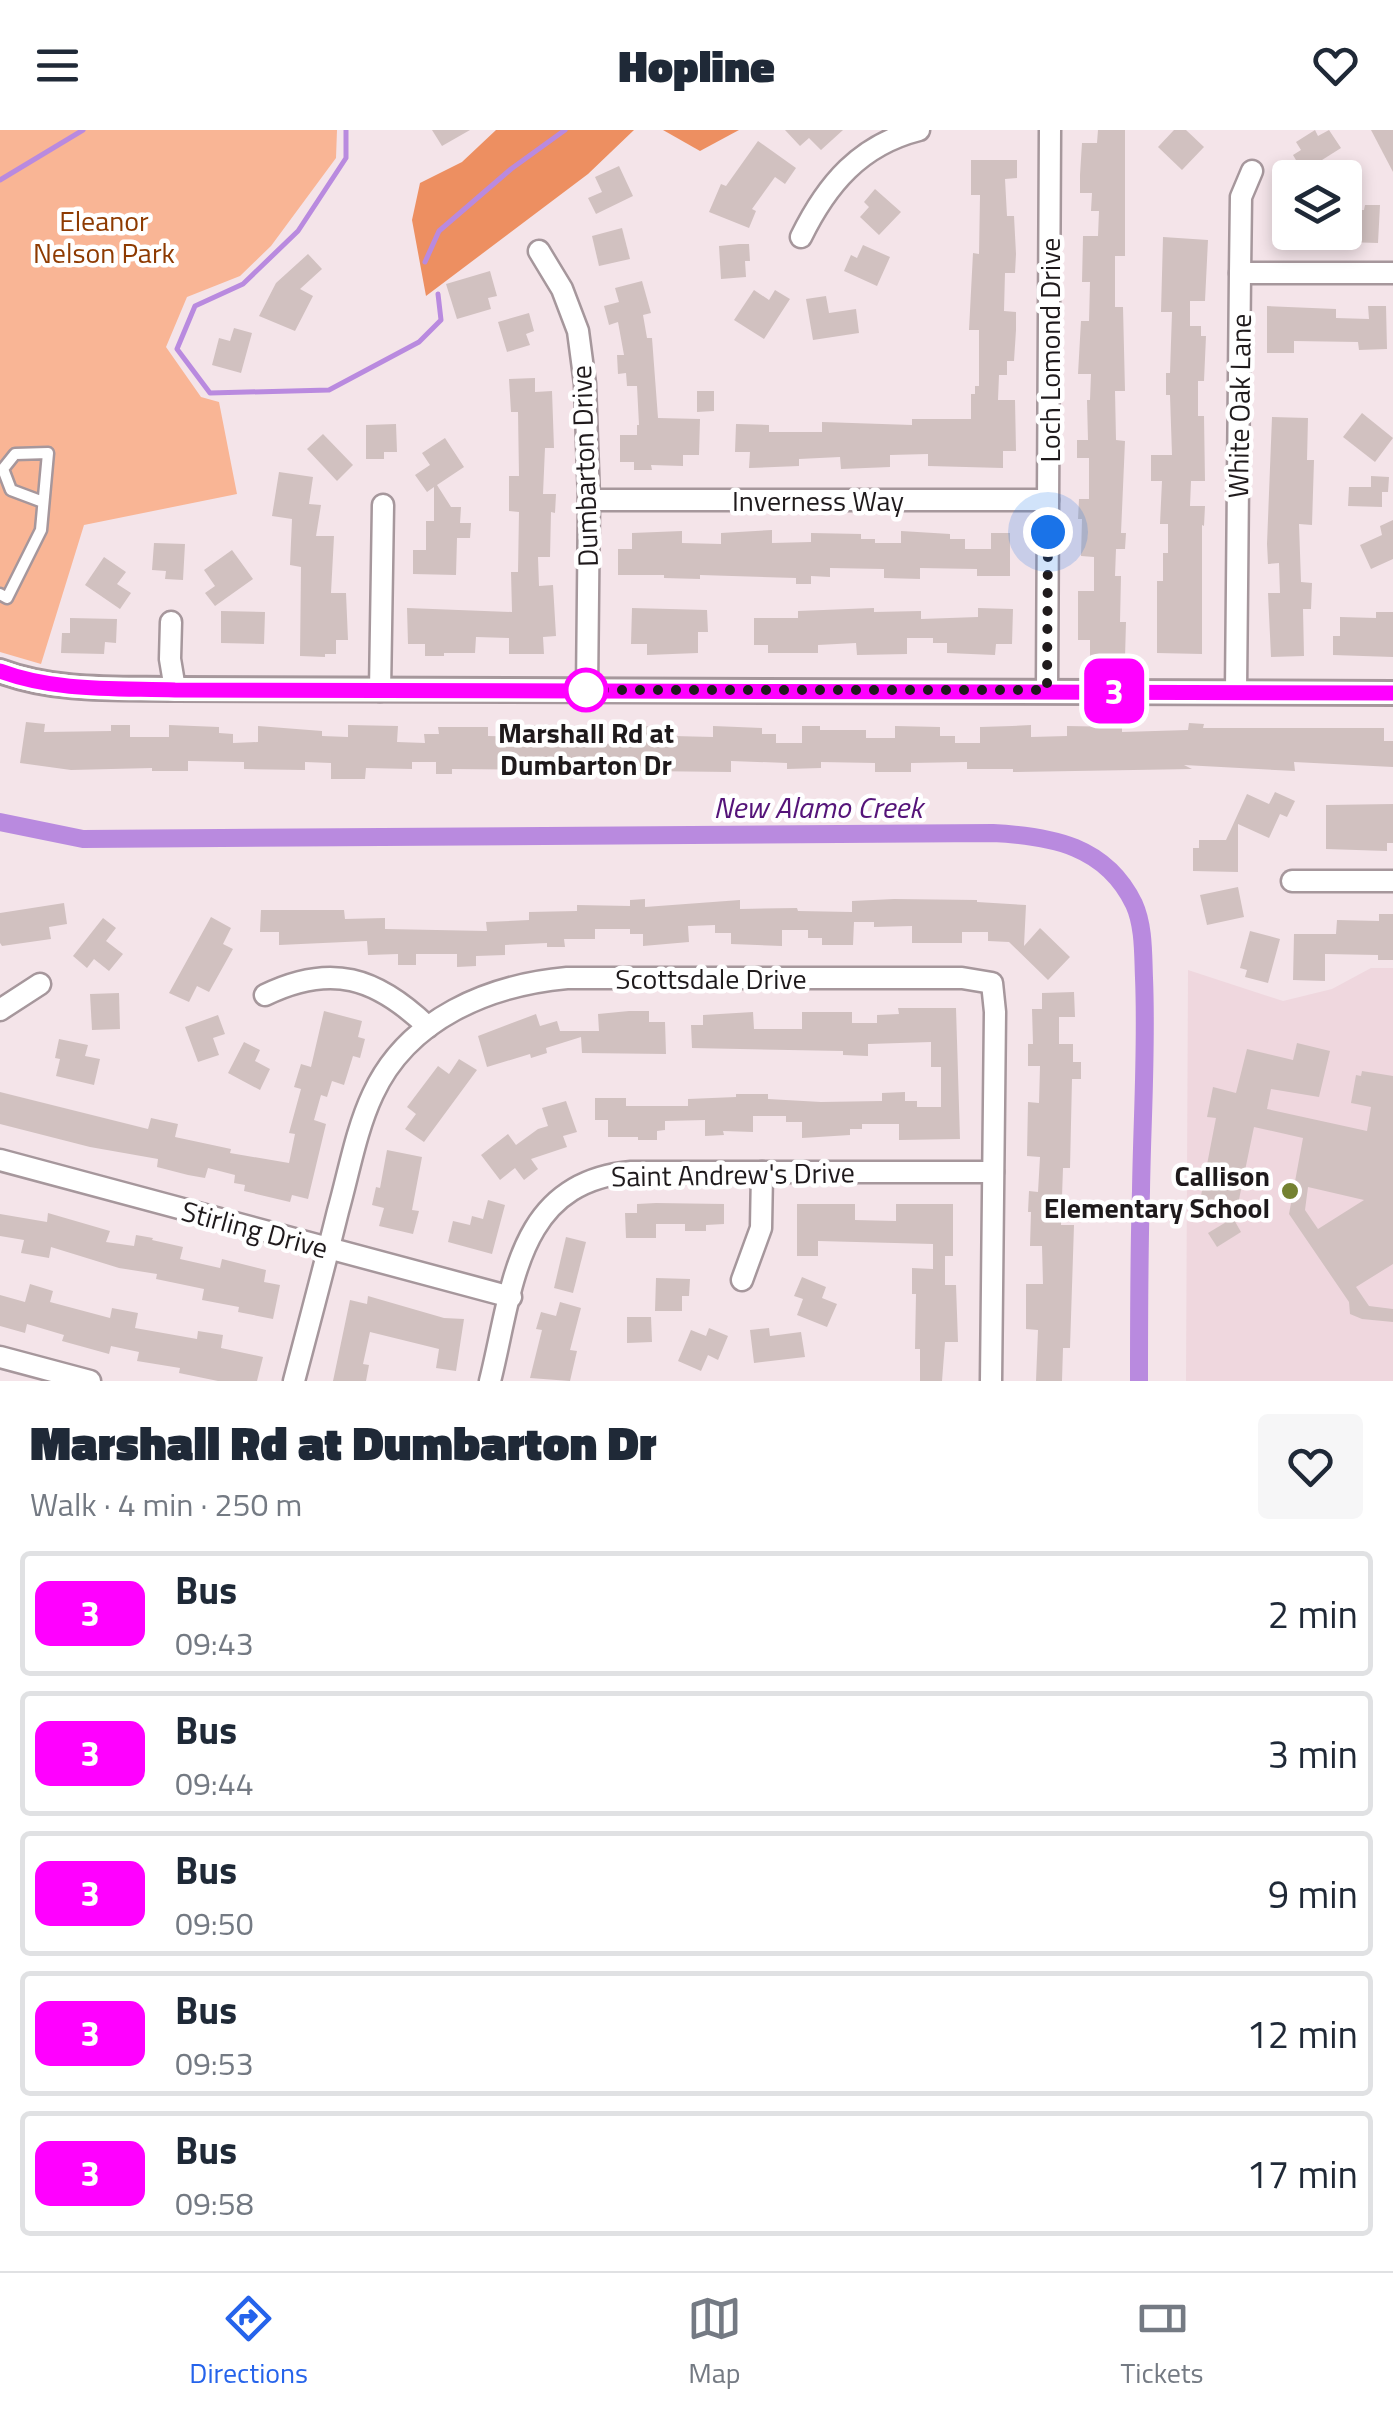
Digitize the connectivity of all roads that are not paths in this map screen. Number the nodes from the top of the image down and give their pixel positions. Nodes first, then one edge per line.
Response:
1 (919, 130) edge
2 (1050, 130) edge
3 (1252, 171) dead end
4 (801, 237) dead end
5 (539, 251) dead end
6 (1240, 273) junction
7 (1393, 274) edge
8 (589, 500) junction
9 (1048, 500) junction
10 (43, 502) junction
11 (383, 506) dead end
12 (0, 594) edge
13 (171, 622) dead end
14 (0, 672) edge
15 (175, 690) junction
16 (588, 690) junction
17 (1047, 690) junction
18 (380, 691) junction
19 (1236, 691) junction
20 (1393, 692) edge
21 (1393, 880) edge
22 (1292, 881) dead end
23 (40, 984) dead end
24 (265, 995) dead end
25 (0, 1010) edge
26 (428, 1027) junction
27 (0, 1160) edge
28 (762, 1172) junction
29 (992, 1172) junction
30 (329, 1248) junction
31 (742, 1280) dead end
32 (511, 1297) junction
33 (0, 1357) edge
34 (90, 1381) edge
35 (294, 1381) edge
36 (490, 1381) edge
37 (991, 1381) edge

1 - 4 street
2 - 9 street, Loch Lomond Drive
3 - 6 street
5 - 8 street, Dumbarton Drive
6 - 7 street, White Oak Lane
6 - 19 street, White Oak Lane
8 - 9 street, Inverness Way
8 - 16 street, Dumbarton Drive
9 - 17 street, Loch Lomond Drive
10 - 10 lane
10 - 12 lane
11 - 18 street
13 - 15 street
14 - 15 street
15 - 18 street
16 - 17 street
16 - 18 street
17 - 19 street
19 - 20 street
21 - 22 street
23 - 25 street
24 - 26 street
26 - 29 street, Scottsdale Drive
26 - 30 street, Scottsdale Drive
27 - 30 street, Stirling Drive
28 - 29 street, Saint Andrew's Drive
28 - 31 street
28 - 32 street, Saint Andrew's Drive
29 - 37 street, Scottsdale Drive
30 - 32 street, Stirling Drive
30 - 35 street, Scottsdale Drive
32 - 36 street, Saint Andrew's Drive
33 - 34 street

